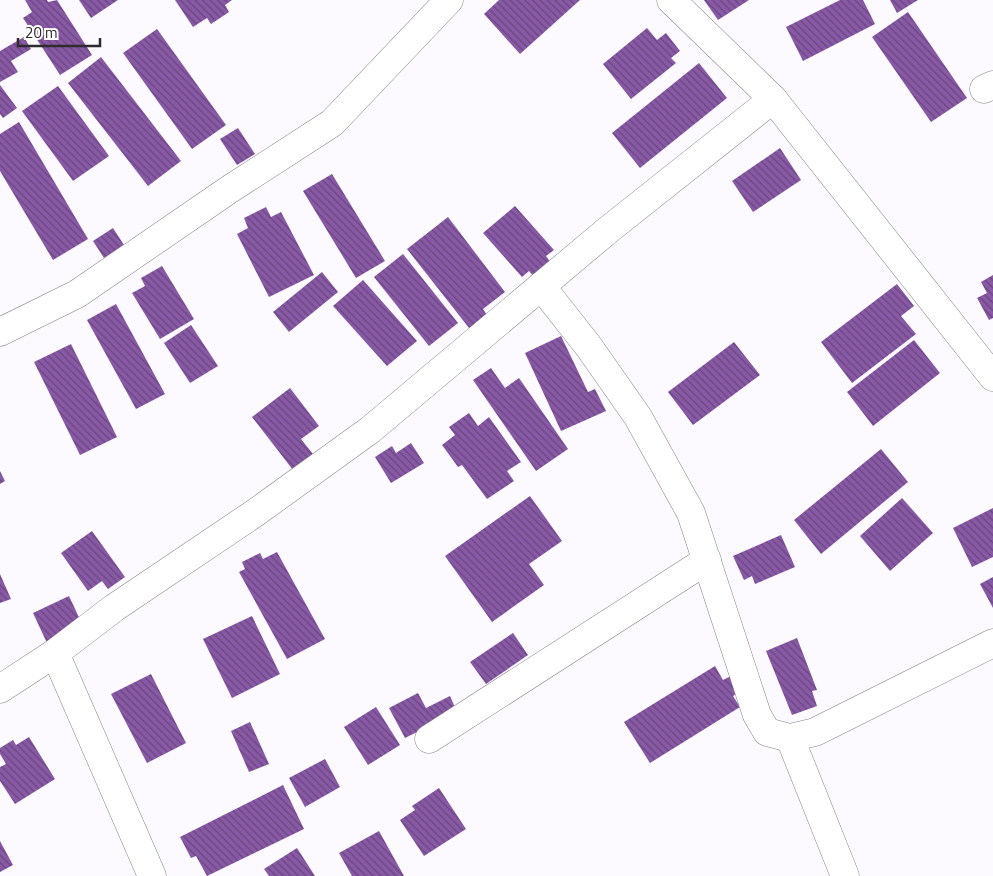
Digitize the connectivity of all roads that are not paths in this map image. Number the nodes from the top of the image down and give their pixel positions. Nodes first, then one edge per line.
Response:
1 (449, 0) edge
2 (677, 1) edge
3 (773, 100) junction
4 (541, 286) junction
5 (0, 332) edge
6 (993, 378) edge
7 (707, 560) junction
8 (993, 643) edge
9 (55, 652) junction
10 (0, 689) edge
11 (790, 738) junction
12 (429, 740) dead end
13 (152, 876) edge
14 (845, 876) edge

1 - 5 street
2 - 3 street
3 - 4 street
3 - 6 street
4 - 7 street
4 - 9 street
7 - 11 street
7 - 12 street
8 - 11 street
9 - 10 street
9 - 13 street
11 - 14 street

